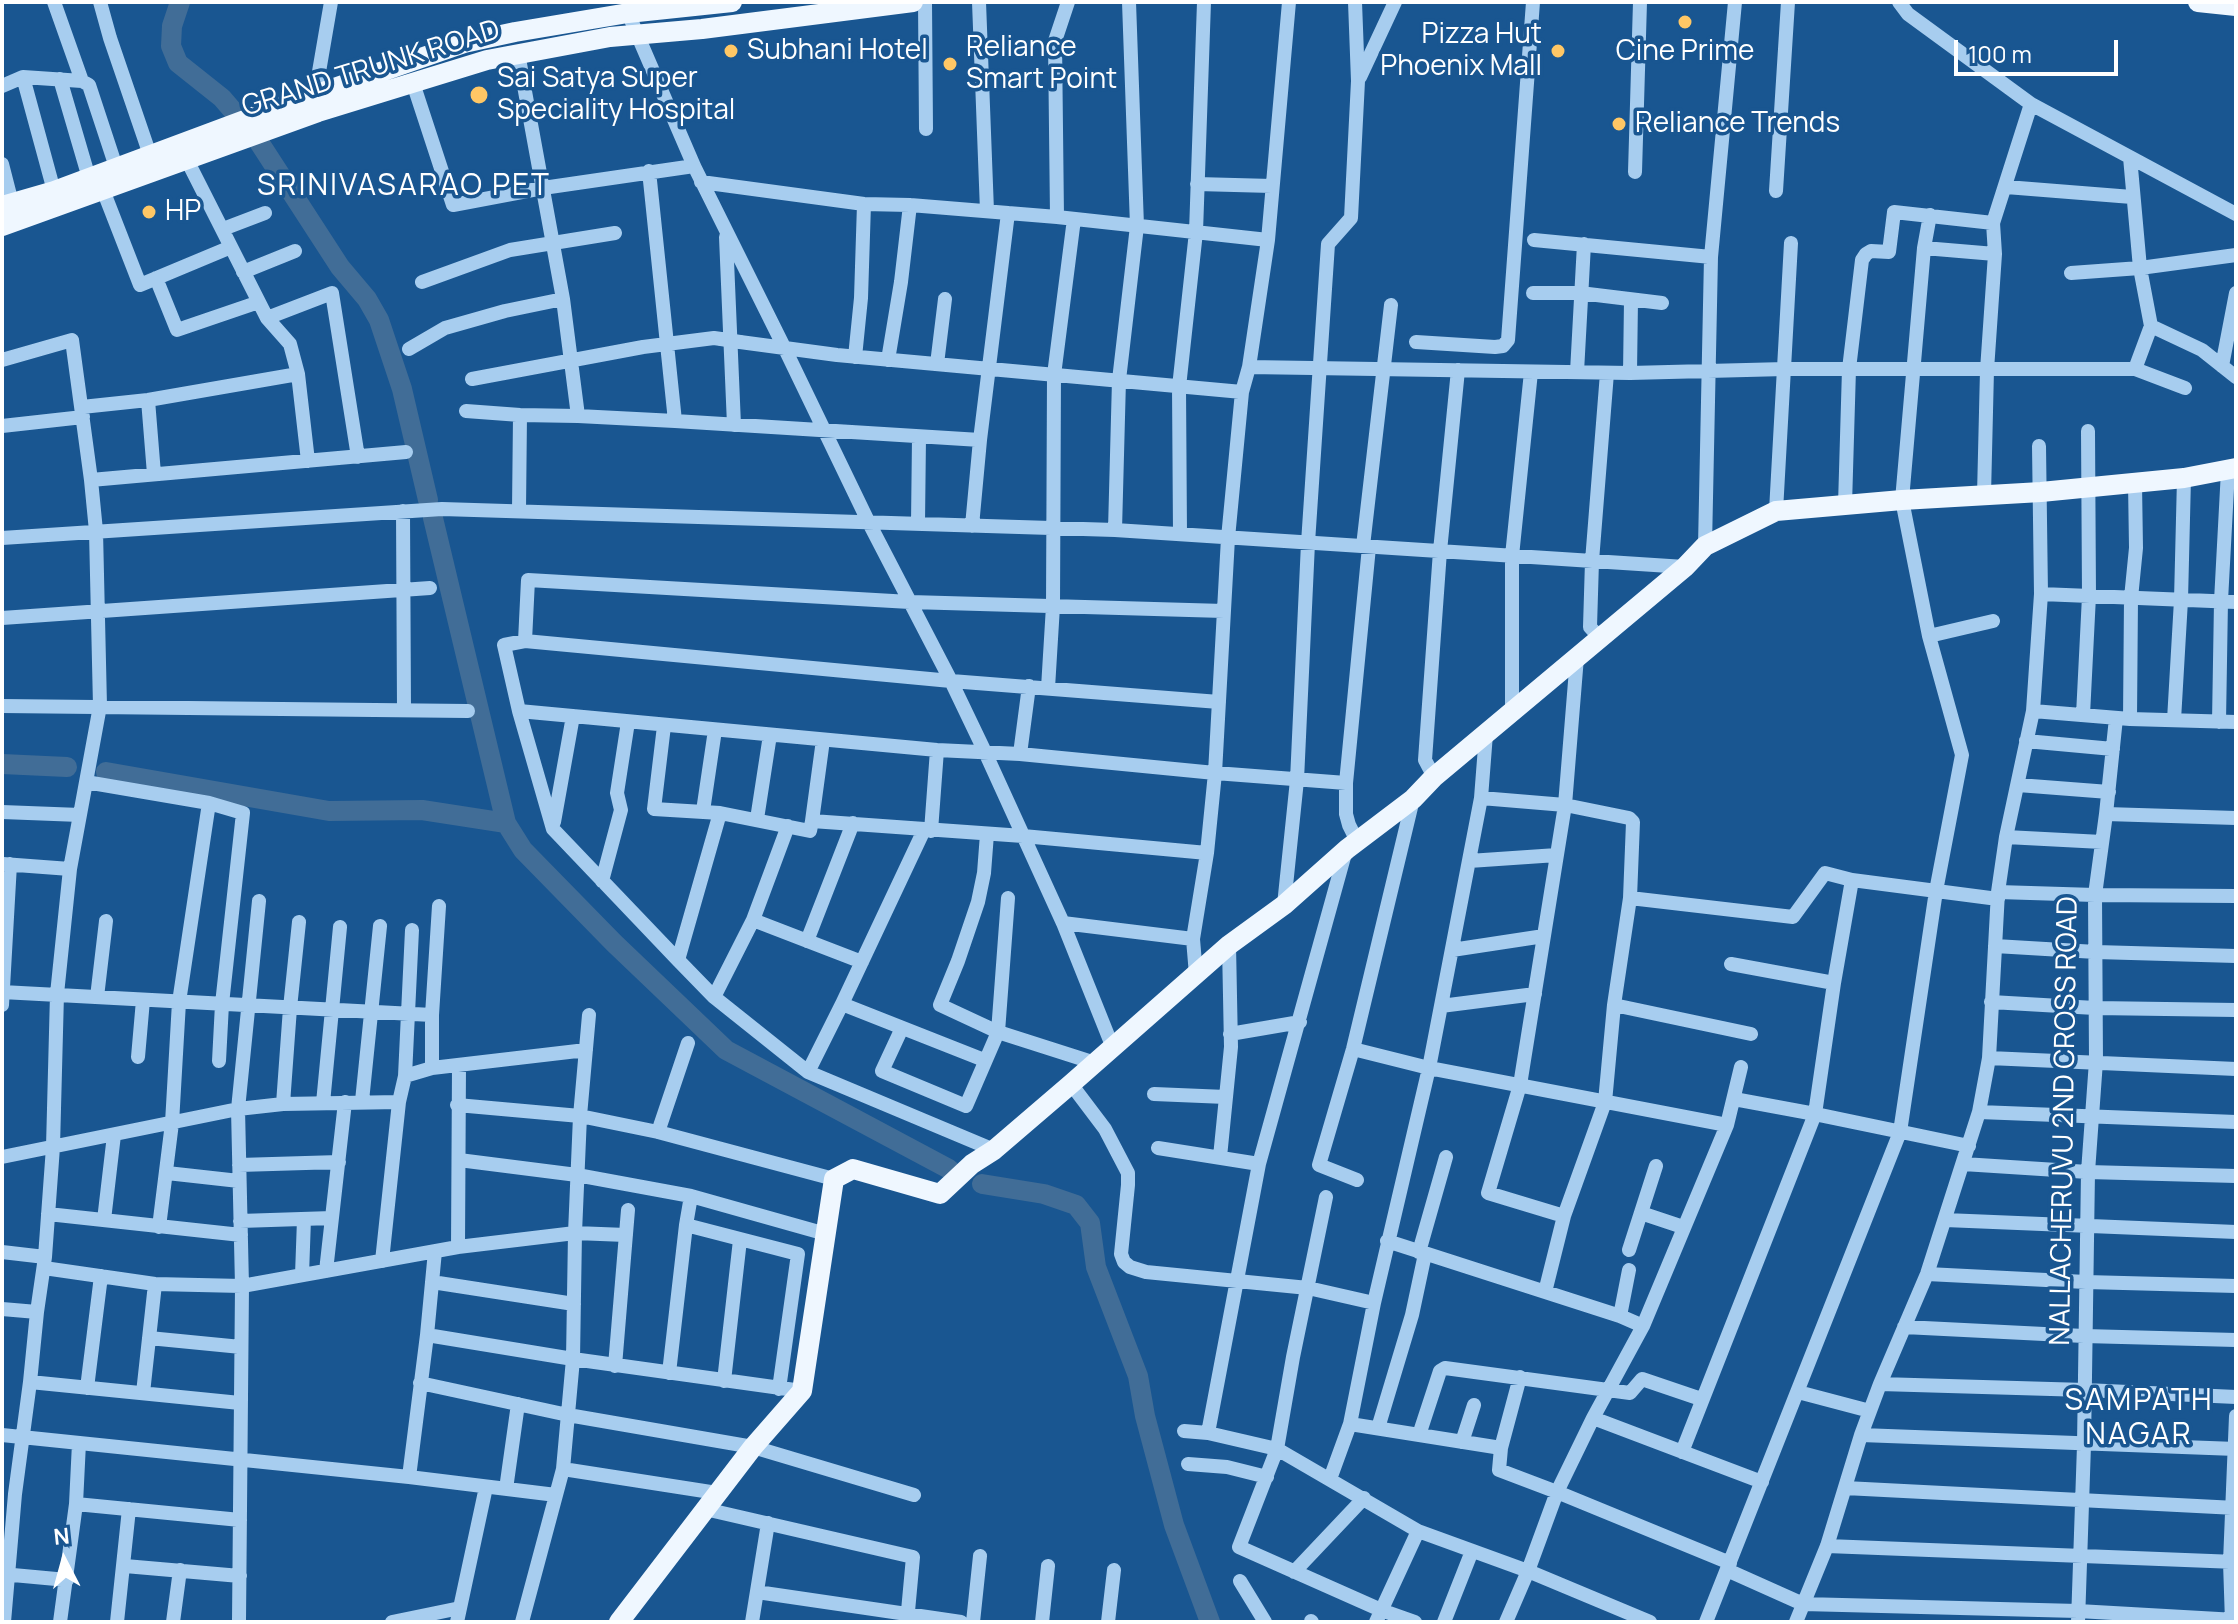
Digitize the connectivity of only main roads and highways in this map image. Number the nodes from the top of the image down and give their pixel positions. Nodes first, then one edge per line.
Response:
1 (732, 2) edge
2 (2198, 2) edge
3 (904, 3) edge
4 (2236, 6) edge
5 (277, 117) junction
6 (232, 133) junction
7 (96, 184) junction
8 (5, 213) edge
9 (2232, 469) edge
10 (619, 1622) edge

1 - 5 main road, GRAND TRUNK ROAD
2 - 4 main road
3 - 5 main road, GRAND TRUNK ROAD
5 - 6 main road, GRAND TRUNK ROAD
6 - 7 main road, GRAND TRUNK ROAD
6 - 7 main road, GRAND TRUNK ROAD
7 - 8 main road, GRAND TRUNK ROAD
7 - 8 main road, GRAND TRUNK ROAD
9 - 10 main road

